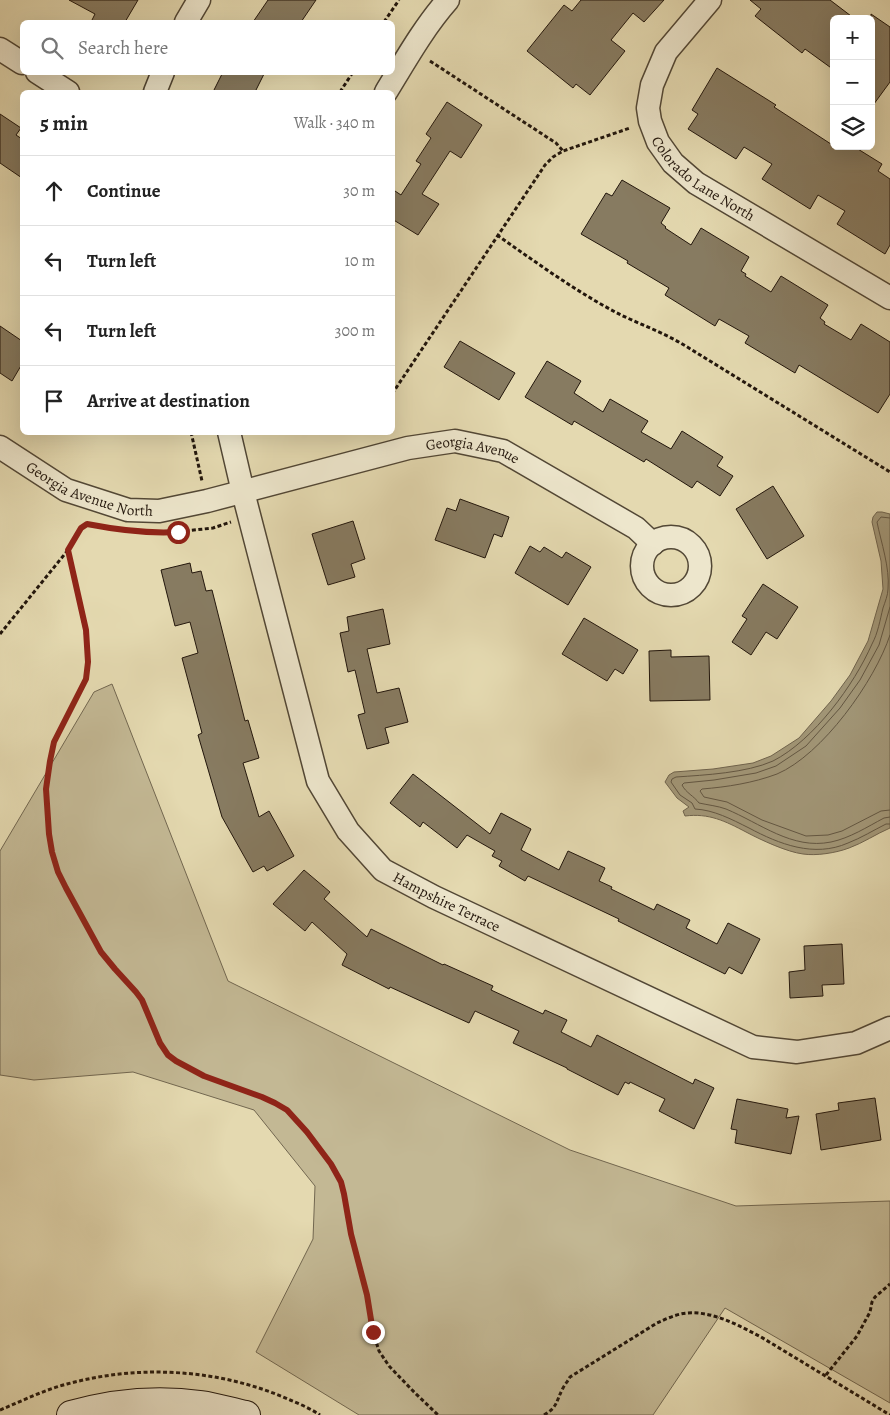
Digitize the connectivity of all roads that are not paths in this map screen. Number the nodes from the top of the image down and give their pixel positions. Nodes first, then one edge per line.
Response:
1 (199, 0) edge
2 (448, 0) edge
3 (710, 0) edge
4 (187, 20) edge
5 (0, 48) edge
6 (20, 62) edge
7 (42, 75) edge
8 (162, 75) edge
9 (65, 90) edge
10 (157, 90) edge
11 (387, 90) edge
12 (890, 298) edge
13 (231, 435) edge
14 (0, 447) edge
15 (243, 492) junction
16 (653, 544) dead end
17 (890, 1028) edge
18 (71, 1415) edge
19 (246, 1415) edge

1 - 4 street
2 - 11 street
3 - 12 street, Colorado Lane North
5 - 6 street
7 - 9 street
8 - 10 street
13 - 15 street, Hampshire Terrace
14 - 15 street, Georgia Avenue North
15 - 16 street, Georgia Avenue
15 - 17 street, Hampshire Terrace
18 - 19 street

